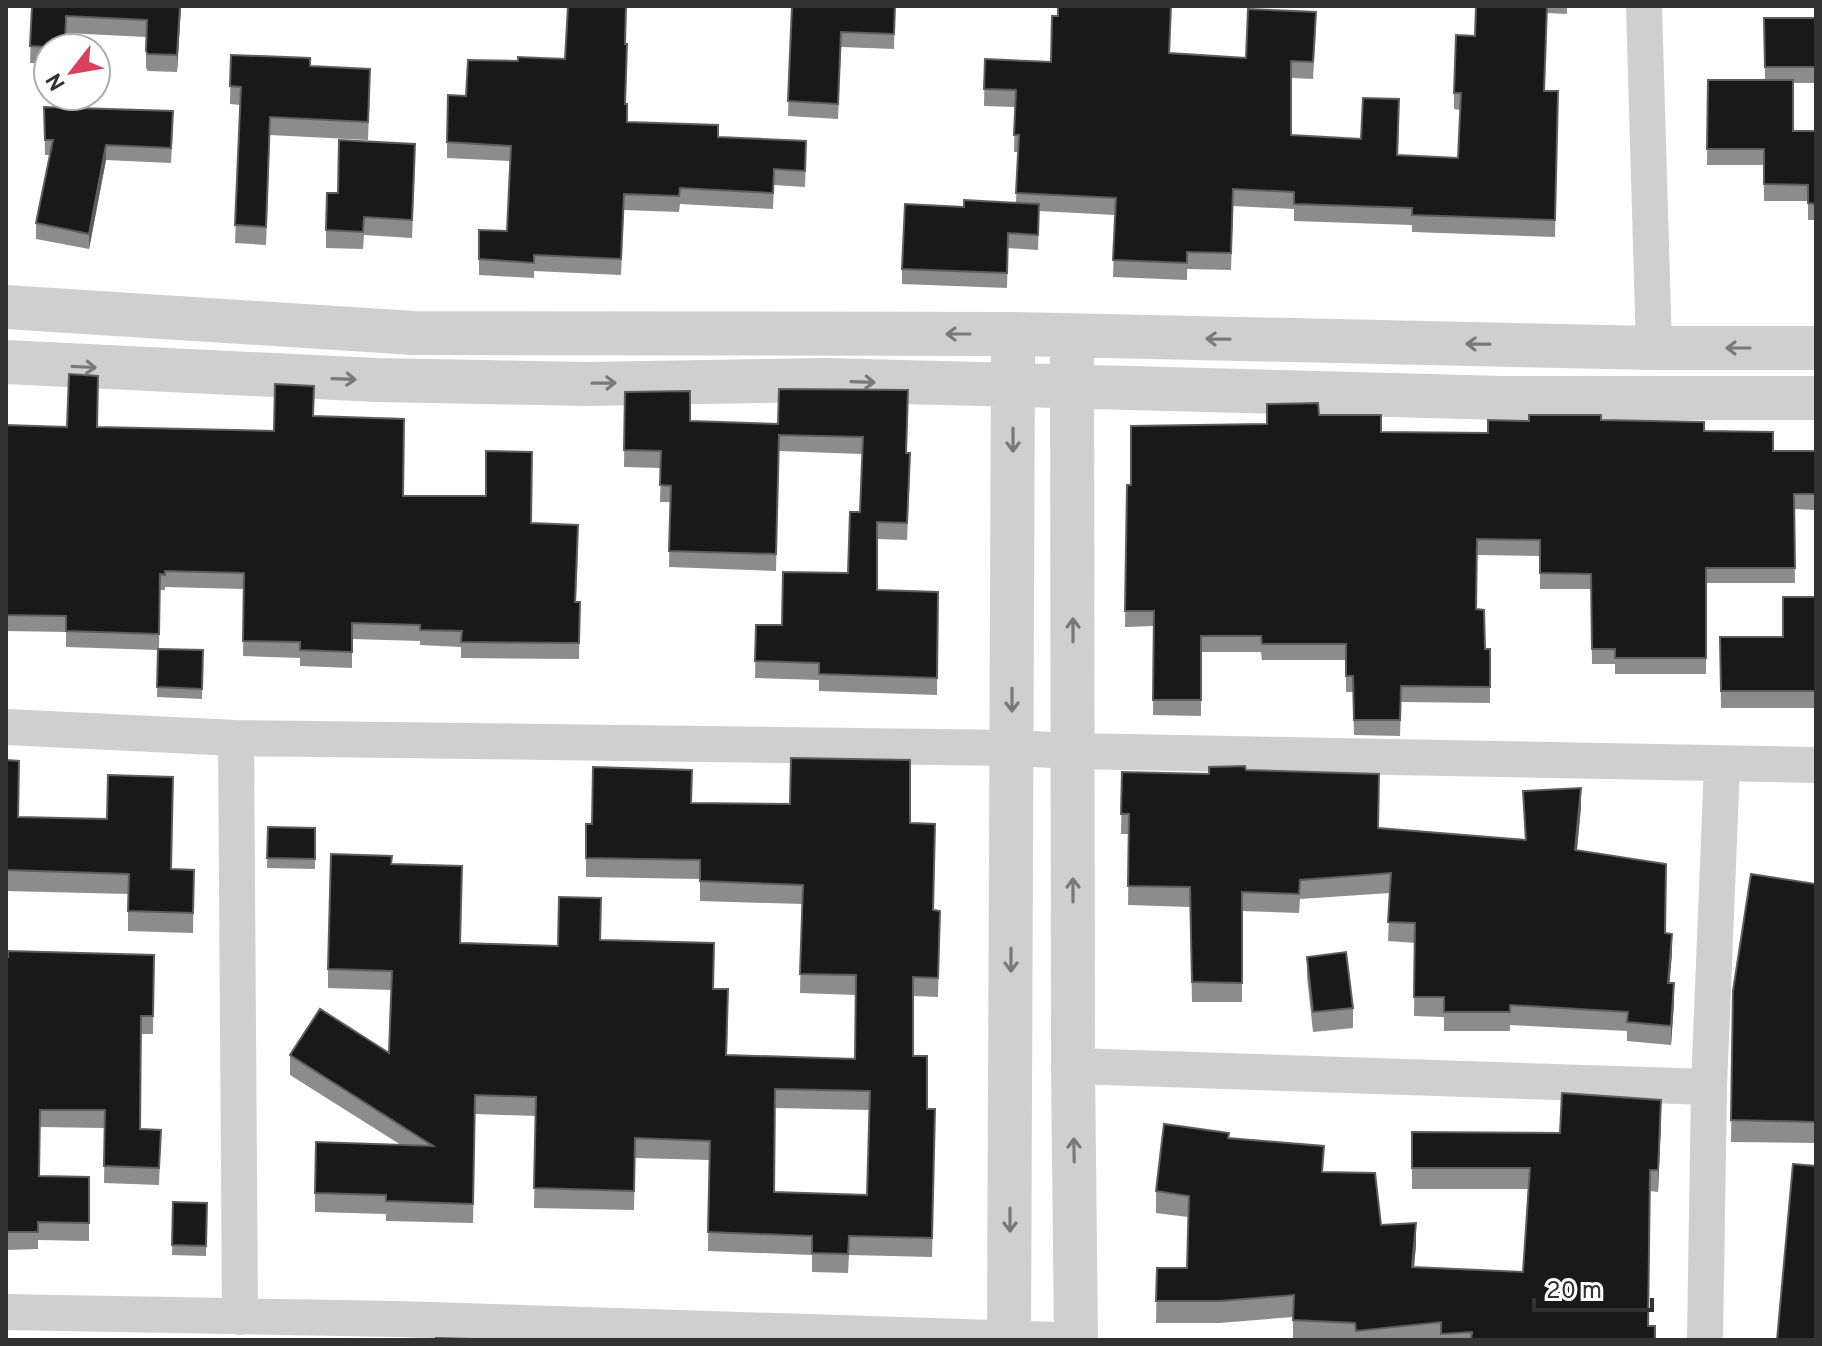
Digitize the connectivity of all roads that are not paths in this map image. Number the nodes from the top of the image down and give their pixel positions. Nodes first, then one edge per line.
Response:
1 (1644, 6) edge
2 (6, 307) edge
3 (1014, 334) junction
4 (1072, 337) junction
5 (1654, 348) junction
6 (1816, 348) edge
7 (6, 362) edge
8 (1013, 387) junction
9 (1072, 389) junction
10 (1816, 398) edge
11 (6, 727) edge
12 (236, 738) junction
13 (1012, 748) junction
14 (1073, 751) junction
15 (1722, 765) junction
16 (1816, 765) edge
17 (1073, 1066) junction
18 (1709, 1087) junction
19 (6, 1312) edge
20 (240, 1317) junction
21 (397, 1329) edge
22 (1009, 1339) edge
23 (1059, 1340) edge
24 (1076, 1340) edge
25 (1705, 1340) edge

1 - 5 street
3 -> 2 street
3 - 4 street
3 - 8 street
5 -> 4 street
4 - 9 street
6 -> 5 street
7 -> 8 street
8 - 9 street
8 -> 13 street
9 - 10 street
14 -> 9 street
11 - 12 street
12 - 13 street
12 - 20 street
13 - 14 street
13 -> 22 street
14 - 15 street
17 -> 14 street
15 - 16 street
15 - 18 street
17 - 18 street
24 -> 17 street
18 - 25 street
19 - 20 street
20 - 21 street
21 - 22 street
22 - 23 street

